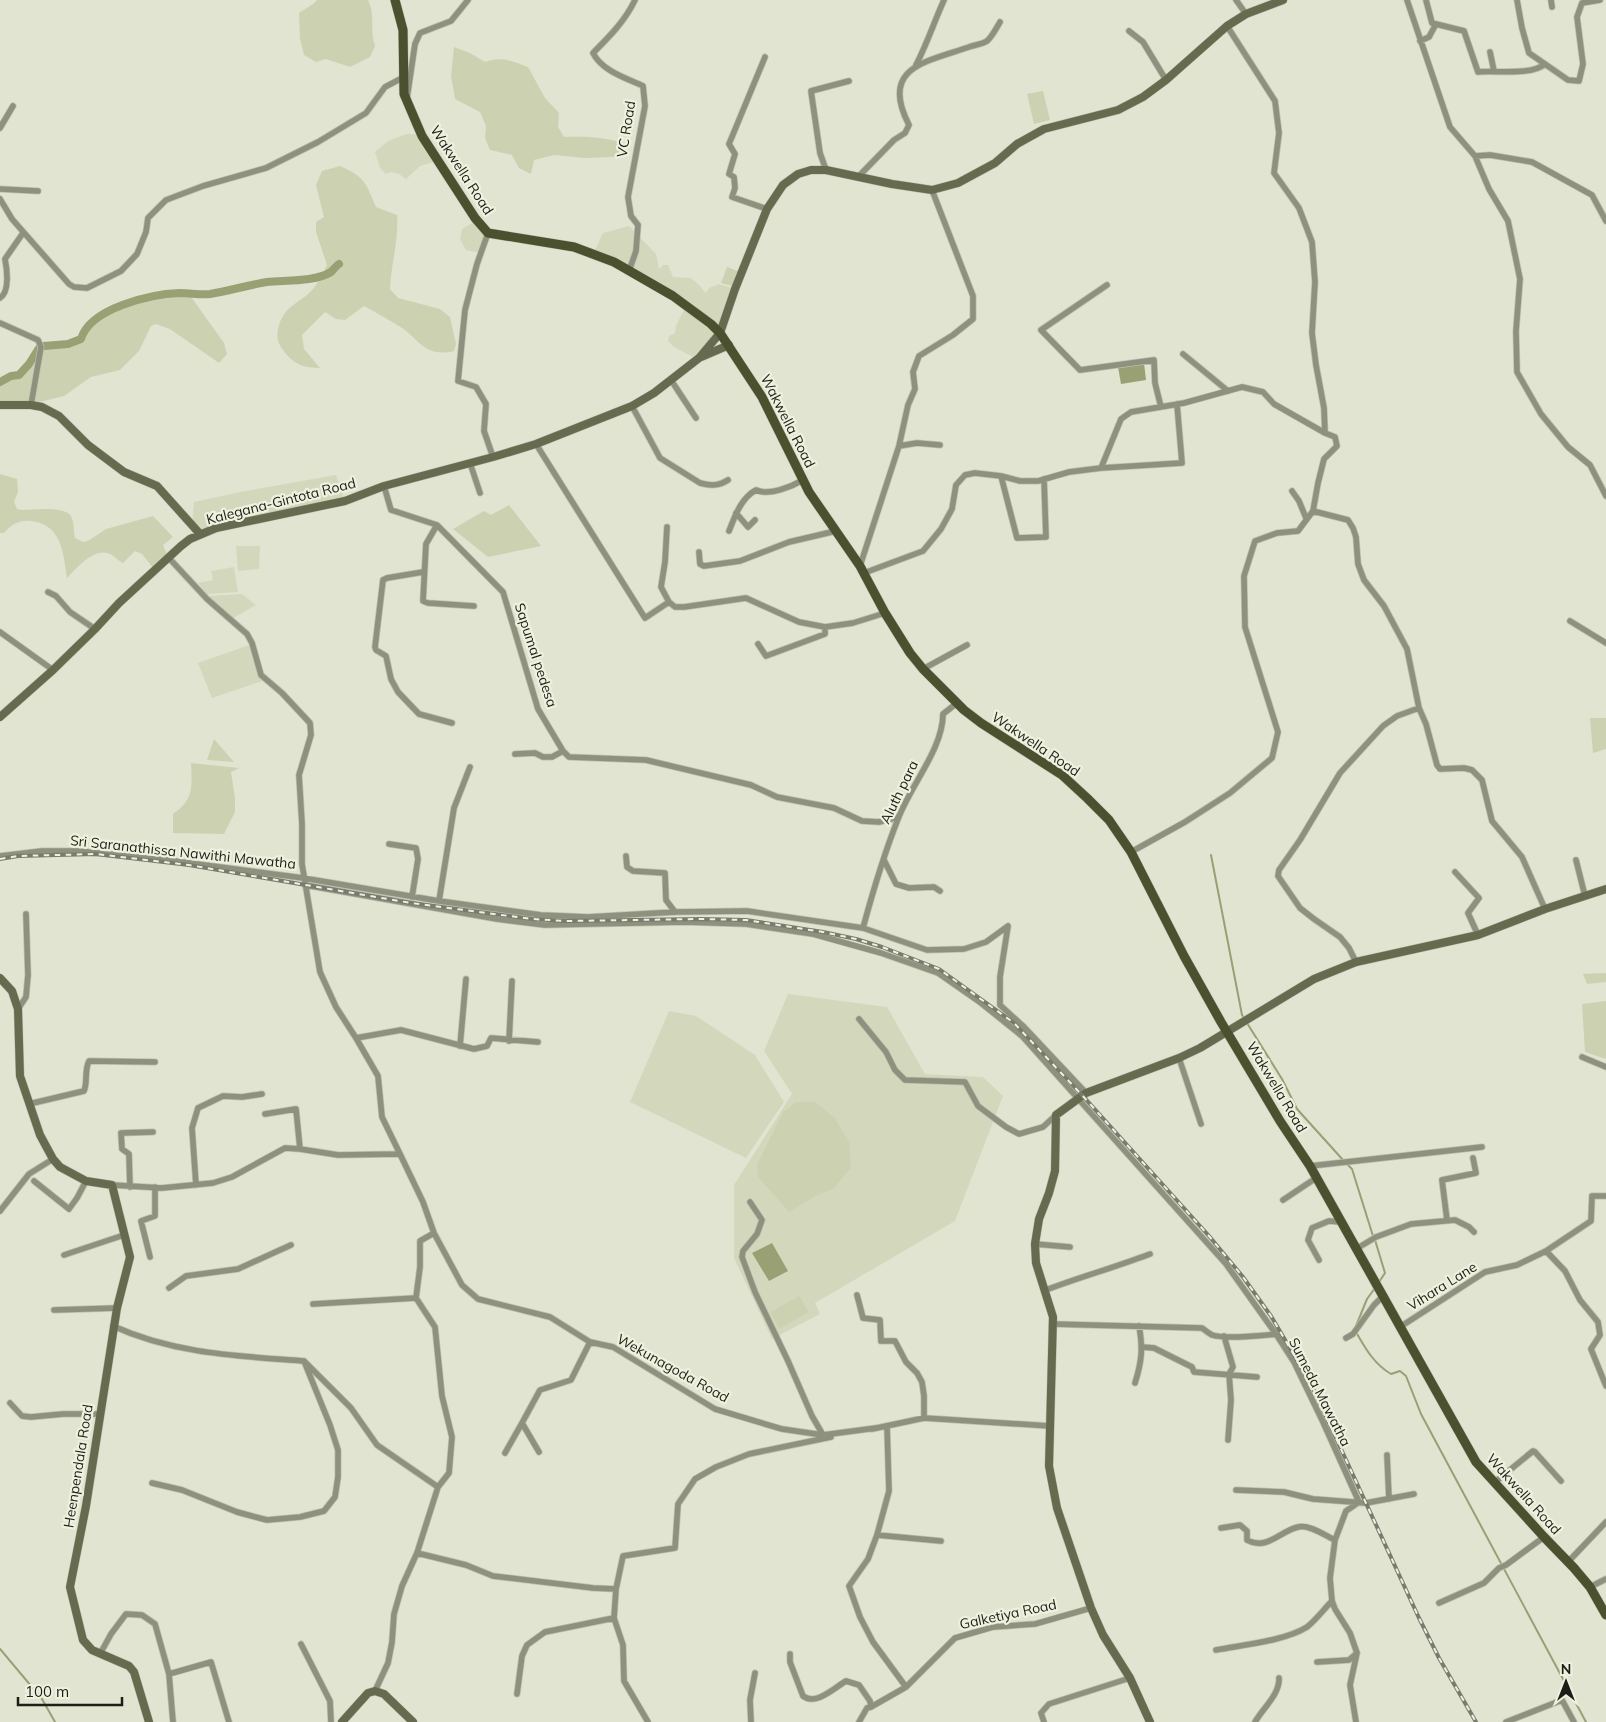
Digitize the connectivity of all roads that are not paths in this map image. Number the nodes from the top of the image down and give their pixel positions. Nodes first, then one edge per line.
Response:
1 (395, 0) edge
2 (468, 0) edge
3 (635, 0) edge
4 (944, 0) edge
5 (1236, 0) edge
6 (1283, 0) edge
7 (1407, 0) edge
8 (1426, 0) edge
9 (1517, 0) edge
10 (1550, 0) edge
11 (1600, 0) edge
12 (1552, 7) dead end
13 (1246, 14) junction
14 (1000, 22) dead end
15 (1436, 24) junction
16 (1227, 26) junction
17 (1129, 31) dead end
18 (1420, 40) junction
19 (1490, 52) dead end
20 (765, 57) dead end
21 (1546, 64) junction
22 (916, 65) junction
23 (1494, 71) junction
24 (404, 77) junction
25 (1166, 80) junction
26 (849, 81) dead end
27 (407, 100) junction
28 (12, 106) dead end
29 (0, 128) edge
30 (1475, 156) junction
31 (826, 170) junction
32 (858, 176) junction
33 (0, 189) edge
34 (932, 190) junction
35 (38, 191) dead end
36 (0, 199) edge
37 (767, 208) junction
38 (1606, 221) edge
39 (23, 233) junction
40 (488, 233) junction
41 (2, 260) edge
42 (629, 271) junction
43 (1107, 285) dead end
44 (0, 298) edge
45 (0, 323) edge
46 (720, 333) junction
47 (729, 345) junction
48 (1183, 354) dead end
49 (699, 358) junction
50 (671, 380) junction
51 (1228, 391) junction
52 (1177, 404) junction
53 (0, 405) edge
54 (31, 405) junction
55 (632, 406) junction
56 (1161, 407) junction
57 (696, 418) dead end
58 (1325, 432) junction
59 (536, 444) junction
60 (940, 445) dead end
61 (899, 446) junction
62 (493, 457) junction
63 (470, 463) junction
64 (1100, 468) junction
65 (1001, 476) junction
66 (1044, 479) junction
67 (728, 480) dead end
68 (803, 480) junction
69 (384, 486) junction
70 (1292, 491) dead end
71 (480, 493) dead end
72 (1606, 496) edge
73 (1313, 511) junction
74 (736, 513) junction
75 (1306, 518) junction
76 (755, 520) dead end
77 (437, 525) junction
78 (667, 527) dead end
79 (729, 531) dead end
80 (836, 531) junction
81 (200, 534) junction
82 (699, 552) dead end
83 (168, 557) junction
84 (862, 570) junction
85 (424, 572) junction
86 (48, 592) dead end
87 (669, 602) junction
88 (474, 606) dead end
89 (885, 613) junction
90 (1570, 621) dead end
91 (825, 627) junction
92 (95, 629) junction
93 (0, 632) edge
94 (1606, 643) edge
95 (758, 644) dead end
96 (967, 645) dead end
97 (923, 669) junction
98 (53, 670) junction
99 (957, 703) junction
100 (1419, 708) junction
101 (0, 716) edge
102 (452, 723) dead end
103 (563, 751) junction
104 (515, 754) dead end
105 (470, 767) dead end
106 (898, 817) junction
107 (389, 844) dead end
108 (1131, 852) junction
109 (0, 856) edge
110 (626, 856) dead end
111 (884, 860) junction
112 (1576, 860) dead end
113 (1455, 872) dead end
114 (303, 878) junction
115 (305, 886) junction
116 (1606, 889) edge
117 (940, 891) dead end
118 (1585, 896) junction
119 (412, 897) junction
120 (438, 902) junction
121 (1545, 908) junction
122 (675, 912) junction
123 (26, 914) dead end
124 (863, 928) junction
125 (1478, 935) junction
126 (1356, 962) junction
127 (0, 978) edge
128 (466, 979) dead end
129 (512, 981) dead end
130 (18, 1009) junction
131 (859, 1019) dead end
132 (1228, 1032) junction
133 (356, 1038) junction
134 (509, 1040) junction
135 (538, 1042) dead end
136 (460, 1046) junction
137 (1582, 1057) dead end
138 (1179, 1058) junction
139 (155, 1062) dead end
140 (1606, 1067) edge
141 (1086, 1093) junction
142 (262, 1094) dead end
143 (1078, 1097) junction
144 (28, 1104) junction
145 (264, 1114) dead end
146 (1056, 1115) junction
147 (1200, 1124) dead end
148 (153, 1132) dead end
149 (1482, 1147) dead end
150 (300, 1149) junction
151 (400, 1154) junction
152 (1473, 1158) dead end
153 (52, 1159) junction
154 (1310, 1166) junction
155 (1316, 1178) junction
156 (34, 1181) dead end
157 (86, 1181) junction
158 (196, 1185) junction
159 (112, 1186) junction
160 (130, 1186) junction
161 (155, 1187) junction
162 (1606, 1196) edge
163 (1283, 1200) dead end
164 (750, 1202) dead end
165 (0, 1211) edge
166 (1447, 1220) junction
167 (1341, 1222) junction
168 (1474, 1232) dead end
169 (434, 1233) junction
170 (124, 1235) junction
171 (1035, 1244) junction
172 (291, 1245) dead end
173 (1070, 1247) dead end
174 (1356, 1249) junction
175 (1546, 1251) junction
176 (1150, 1254) dead end
177 (64, 1255) dead end
178 (150, 1257) dead end
179 (1319, 1260) dead end
180 (169, 1288) dead end
181 (1046, 1290) junction
182 (857, 1295) dead end
183 (1383, 1296) junction
184 (416, 1298) junction
185 (313, 1304) dead end
186 (117, 1308) junction
187 (54, 1310) dead end
188 (1052, 1324) junction
189 (114, 1326) junction
190 (1139, 1326) junction
191 (1400, 1326) junction
192 (1276, 1334) junction
193 (1224, 1336) junction
194 (1346, 1338) dead end
195 (590, 1342) junction
196 (1142, 1347) junction
197 (304, 1362) junction
198 (1228, 1374) junction
199 (1257, 1376) dead end
200 (1135, 1383) dead end
201 (1606, 1386) edge
202 (10, 1403) dead end
203 (99, 1414) junction
204 (924, 1418) junction
205 (522, 1423) junction
206 (887, 1426) junction
207 (1050, 1426) junction
208 (876, 1428) junction
209 (823, 1435) junction
210 (1228, 1440) dead end
211 (539, 1452) dead end
212 (505, 1453) dead end
213 (1387, 1455) dead end
214 (1561, 1481) dead end
215 (152, 1482) dead end
216 (1494, 1483) junction
217 (438, 1487) junction
218 (1236, 1490) dead end
219 (1414, 1494) dead end
220 (1389, 1499) junction
221 (1359, 1502) junction
222 (1606, 1522) edge
223 (1221, 1528) dead end
224 (878, 1535) junction
225 (1544, 1537) junction
226 (1335, 1540) junction
227 (941, 1541) dead end
228 (417, 1553) junction
229 (1568, 1562) junction
230 (1606, 1580) edge
231 (1590, 1587) junction
232 (616, 1588) junction
233 (1332, 1601) junction
234 (1439, 1603) dead end
235 (1091, 1608) junction
236 (1606, 1615) edge
237 (614, 1618) junction
238 (301, 1644) dead end
239 (1216, 1650) dead end
240 (1357, 1653) junction
241 (100, 1654) junction
242 (790, 1654) dead end
243 (1317, 1662) dead end
244 (755, 1673) dead end
245 (169, 1674) junction
246 (1130, 1678) junction
247 (1279, 1678) dead end
248 (906, 1687) junction
249 (375, 1691) junction
250 (517, 1694) dead end
251 (871, 1707) junction
252 (148, 1722) edge
253 (173, 1722) edge
254 (229, 1722) edge
255 (331, 1722) edge
256 (342, 1722) edge
257 (413, 1722) edge
258 (648, 1722) edge
259 (751, 1722) edge
260 (859, 1722) edge
261 (1044, 1722) edge
262 (1150, 1722) edge
263 (1255, 1722) edge
264 (1356, 1722) edge
265 (1506, 1722) edge
266 (1574, 1722) edge

1 - 24 main road, Wakwella Road
2 - 27 street
3 - 42 street, VC Road
4 - 22 street
5 - 13 street
6 - 13 street
7 - 18 street
8 - 15 street
9 - 21 street
10 - 12 street
11 - 21 street
13 - 16 street
14 - 22 street
15 - 18 street
15 - 23 street
16 - 25 street
16 - 58 street
17 - 25 street
18 - 30 street
19 - 23 street
20 - 37 street
21 - 23 street
22 - 32 street
24 - 27 main road, Wakwella Road
24 - 39 street
25 - 34 street
26 - 31 street
27 - 40 main road, Wakwella Road
28 - 29 street
30 - 38 street
30 - 72 street
31 - 32 street
31 - 37 street
32 - 34 street
33 - 35 street
34 - 61 street
36 - 39 street
37 - 46 street
39 - 41 street
40 - 42 main road, Wakwella Road
40 - 62 street
41 - 44 street
42 - 46 main road, Wakwella Road
43 - 56 street
45 - 54 street
46 - 47 main road, Wakwella Road
46 - 49 street, Kalegana-Gintota Road
47 - 49 street, Kalegana-Gintota Road
47 - 68 main road, Wakwella Road
48 - 51 street
49 - 50 street, Kalegana-Gintota Road
50 - 55 street, Kalegana-Gintota Road
50 - 57 street
51 - 52 street
51 - 58 street
52 - 56 street
52 - 64 street
53 - 54 street
54 - 81 street
55 - 59 street, Kalegana-Gintota Road
55 - 67 street
56 - 64 street
58 - 73 street
59 - 62 street, Kalegana-Gintota Road
59 - 87 street
60 - 61 street
61 - 84 street
62 - 63 street, Kalegana-Gintota Road
63 - 69 street, Kalegana-Gintota Road
63 - 71 street
64 - 66 street
65 - 66 street
65 - 66 street
65 - 84 street
68 - 74 street
68 - 80 main road, Wakwella Road
69 - 77 street, Sapumal pedesa
69 - 81 street, Kalegana-Gintota Road
70 - 75 street
73 - 75 street
73 - 100 street
74 - 76 street
74 - 79 street
75 - 108 street
77 - 85 street
77 - 103 street, Sapumal pedesa
78 - 87 street
80 - 82 street
80 - 84 main road, Wakwella Road
81 - 83 street, Kalegana-Gintota Road
83 - 92 street, Kalegana-Gintota Road
83 - 114 street, Wekunagoda Road
84 - 89 main road, Wakwella Road
85 - 88 street
85 - 102 street
86 - 92 street
87 - 91 street
89 - 91 street
89 - 97 main road, Wakwella Road
90 - 94 street
91 - 95 street
92 - 98 street, Kalegana-Gintota Road
93 - 98 street
96 - 97 street
97 - 99 main road, Wakwella Road
98 - 101 street, Kalegana-Gintota Road
99 - 106 street, Aluth para
99 - 108 main road, Wakwella Road
100 - 121 street
100 - 126 street
103 - 104 street
103 - 106 street
105 - 120 street
106 - 111 street, Aluth para
107 - 119 street
108 - 132 main road, Wakwella Road
109 - 114 street, Sri Saranathissa Nawithi Mawatha
110 - 122 street
111 - 117 street
111 - 124 street, Aluth para
112 - 118 street
113 - 125 street
114 - 115 street, Wekunagoda Road
114 - 119 street, Sri Saranathissa Nawithi Mawatha
115 - 133 street, Wekunagoda Road
115 - 143 street, Sumeda Mawatha
116 - 118 street
118 - 121 street
119 - 120 street, Sri Saranathissa Nawithi Mawatha
120 - 122 street, Sri Saranathissa Nawithi Mawatha
121 - 125 street
122 - 124 street, Sri Saranathissa Nawithi Mawatha
123 - 130 street
124 - 141 street, Sri Saranathissa Nawithi Mawatha
125 - 126 street
126 - 132 street
127 - 130 street
128 - 136 street
129 - 134 street
130 - 144 street
131 - 146 street
132 - 138 street
132 - 154 main road, Wakwella Road
133 - 136 street
133 - 151 street, Wekunagoda Road
134 - 135 street
134 - 136 street
137 - 140 street
138 - 141 street
138 - 147 street
139 - 144 street
141 - 143 street
142 - 158 street
143 - 146 street
143 - 192 street, Sumeda Mawatha
144 - 153 street
145 - 150 street
146 - 171 street
148 - 160 street
149 - 154 street
150 - 151 street
150 - 158 street
151 - 169 street, Wekunagoda Road
152 - 166 street
153 - 157 street
153 - 165 street
154 - 155 main road, Wakwella Road
155 - 163 street
155 - 167 main road, Wakwella Road
156 - 157 street
157 - 159 street
158 - 161 street
159 - 160 street
159 - 170 street, Heenpendala Road
160 - 161 street
161 - 178 street
162 - 175 street, Vihara Lane
164 - 209 street
166 - 168 street
166 - 174 street
167 - 174 main road, Wakwella Road
167 - 179 street
169 - 184 street
169 - 195 street, Wekunagoda Road
170 - 177 street
170 - 186 street, Heenpendala Road
171 - 173 street
171 - 181 street
172 - 180 street
174 - 183 main road, Wakwella Road
175 - 191 street, Vihara Lane
175 - 201 street
176 - 181 street
181 - 188 street
182 - 204 street
183 - 191 main road, Wakwella Road
183 - 194 street
184 - 185 street
184 - 217 street
186 - 187 street
186 - 189 street, Heenpendala Road
188 - 190 street
188 - 207 street
189 - 197 street
189 - 203 street, Heenpendala Road
190 - 193 street
190 - 196 street
191 - 216 main road, Wakwella Road
192 - 193 street
192 - 221 street, Sumeda Mawatha
193 - 198 street
195 - 205 street
195 - 209 street, Wekunagoda Road
196 - 198 street
196 - 200 street
197 - 215 street
197 - 217 street
198 - 199 street
198 - 210 street
202 - 203 street
203 - 241 street, Heenpendala Road
204 - 206 street
204 - 207 street
205 - 211 street
205 - 212 street
206 - 208 street
206 - 224 street
207 - 235 street
208 - 209 street, Wekunagoda Road
208 - 232 street
213 - 220 street
214 - 216 street
216 - 225 main road, Wakwella Road
217 - 228 street
218 - 221 street
219 - 220 street
220 - 221 street
221 - 226 street
222 - 229 street
223 - 226 street
224 - 227 street
224 - 248 street
225 - 229 main road, Wakwella Road
225 - 234 street
226 - 233 street
228 - 232 street
228 - 249 street
229 - 231 main road, Wakwella Road
230 - 231 street
231 - 236 main road, Wakwella Road
232 - 237 street
233 - 239 street
233 - 240 street
235 - 246 street
235 - 248 street, Galketiya Road
237 - 250 street
237 - 258 street
238 - 255 street
240 - 243 street
240 - 264 street
241 - 245 street
241 - 252 street, Heenpendala Road
242 - 251 street
244 - 259 street
245 - 253 street
245 - 254 street
246 - 261 street
246 - 262 street
247 - 263 street
248 - 251 street, Galketiya Road
249 - 256 street
249 - 257 street
251 - 260 street
265 - 266 street

